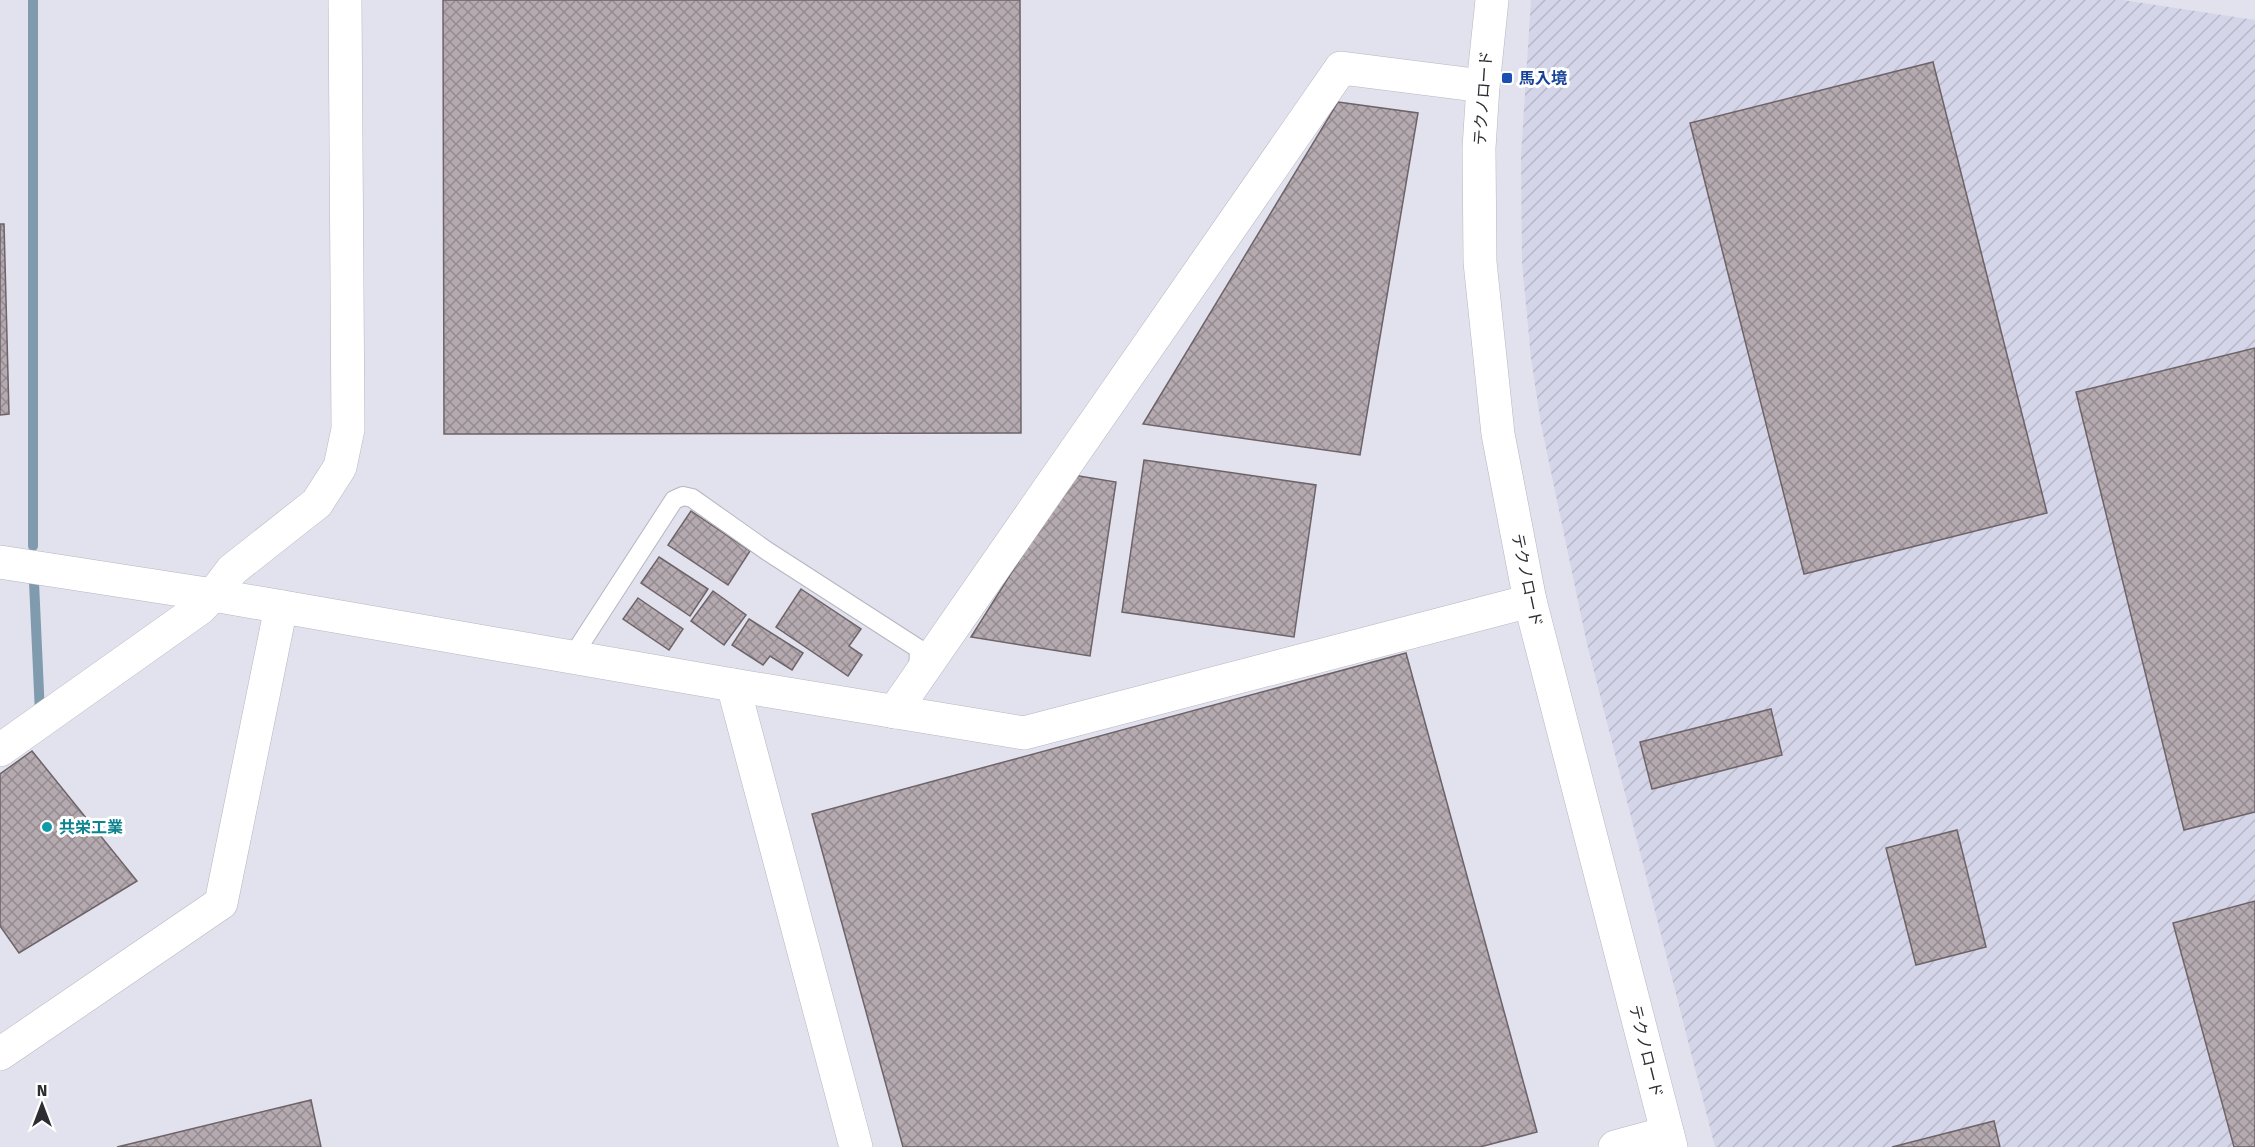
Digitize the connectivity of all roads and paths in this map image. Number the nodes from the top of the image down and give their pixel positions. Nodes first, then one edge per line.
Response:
1 (345, 0) edge
2 (1492, 0) edge
3 (1482, 86) junction
4 (0, 562) edge
5 (213, 596) junction
6 (1530, 601) junction
7 (281, 607) junction
8 (572, 657) junction
9 (918, 677) junction
10 (733, 686) junction
11 (894, 712) junction
12 (0, 750) edge
13 (0, 1054) edge
14 (1669, 1140) edge
15 (856, 1147) edge
16 (1615, 1147) edge

1 - 5 street
2 - 3 street, テクノロード
3 - 6 street, テクノロード
3 - 9 street
4 - 5 street
5 - 7 street
5 - 12 street
6 - 11 street
6 - 14 street, テクノロード
7 - 8 street
7 - 13 street
8 - 9 lane
8 - 10 street
9 - 11 street
10 - 11 street
10 - 15 street
14 - 16 street

